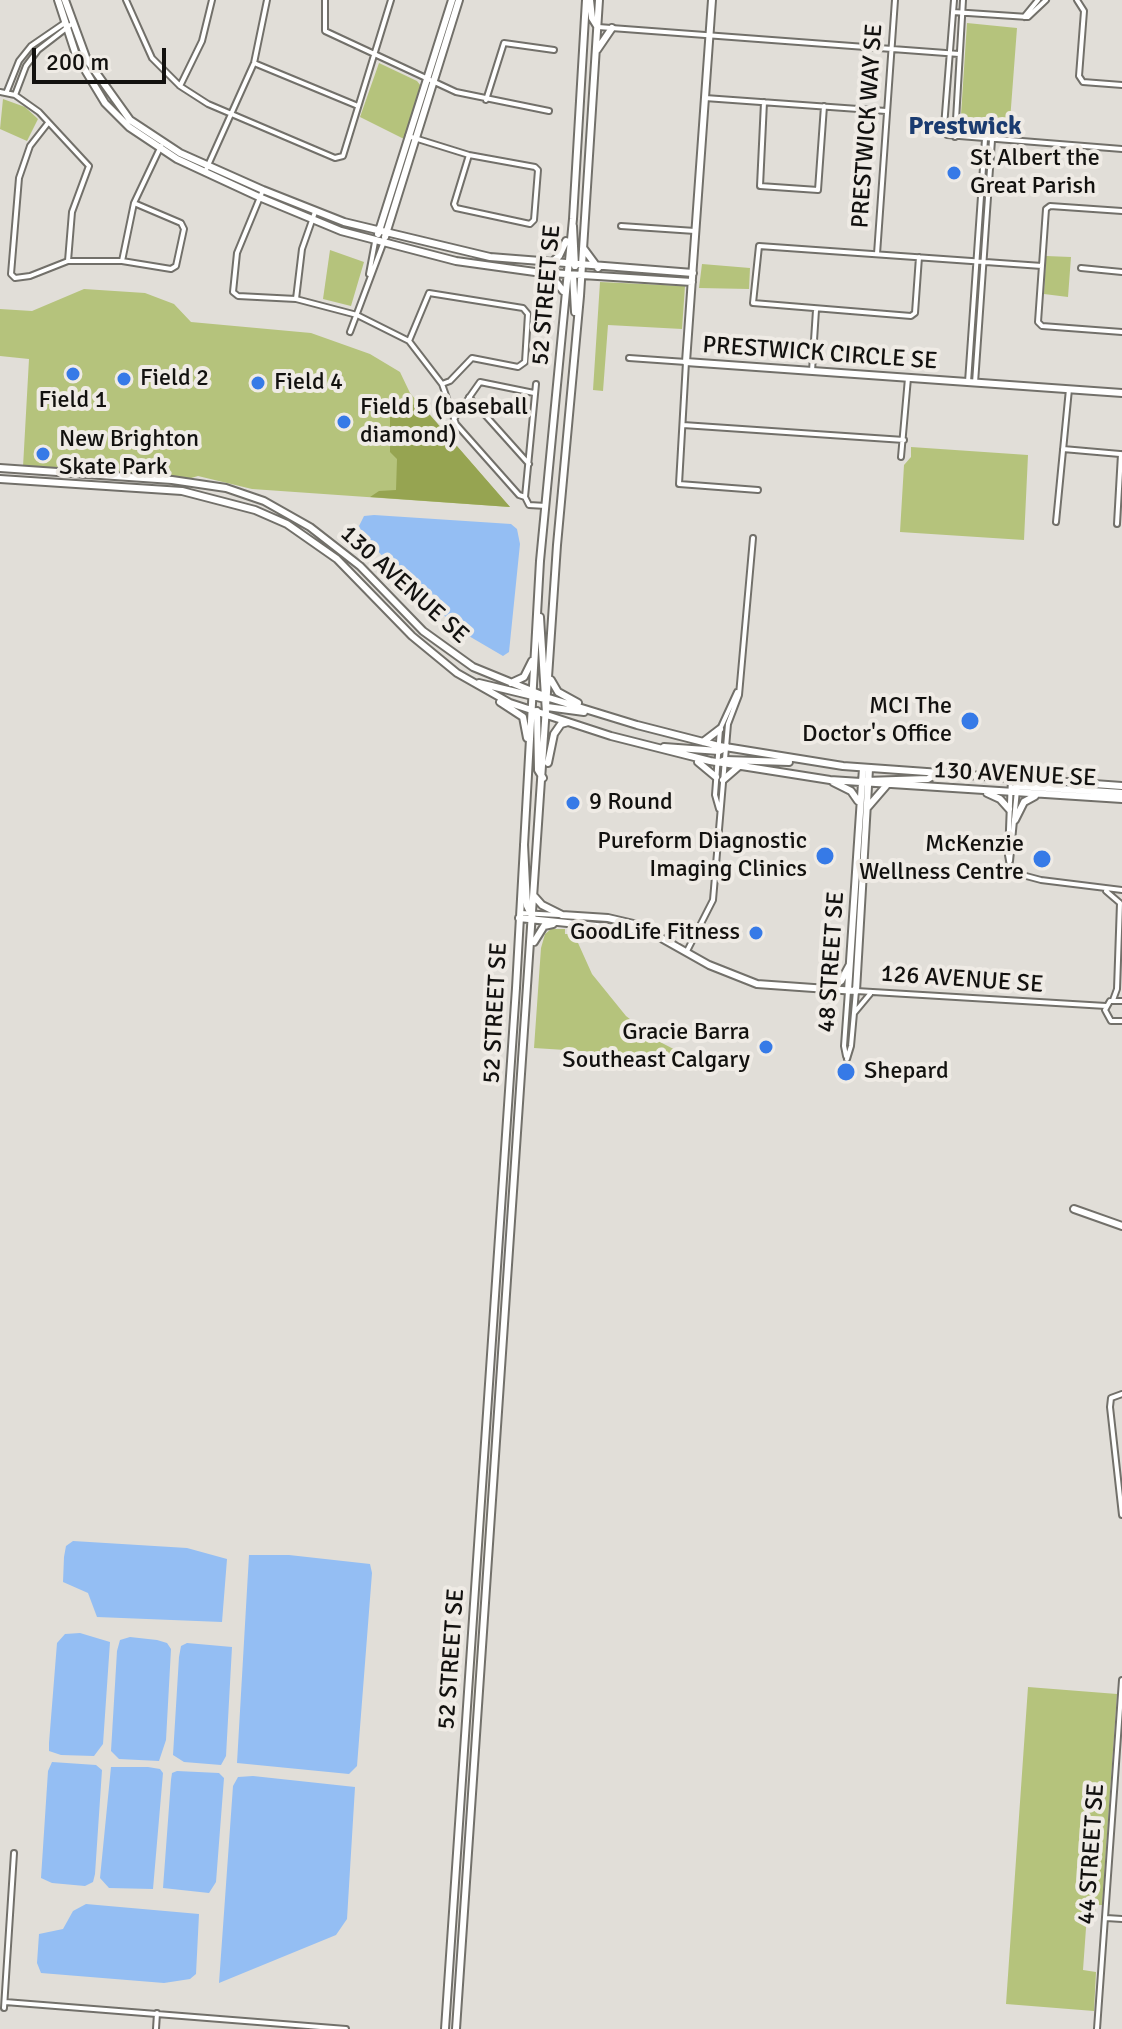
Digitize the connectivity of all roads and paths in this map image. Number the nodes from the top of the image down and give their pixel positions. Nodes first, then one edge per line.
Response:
1 (58, 0) edge
2 (65, 0) edge
3 (126, 0) edge
4 (212, 0) edge
5 (267, 0) edge
6 (325, 0) edge
7 (391, 0) edge
8 (452, 0) edge
9 (459, 0) edge
10 (588, 0) edge
11 (599, 0) edge
12 (712, 0) edge
13 (895, 0) edge
14 (954, 0) edge
15 (963, 0) edge
16 (1038, 0) edge
17 (1046, 0) edge
18 (1077, 0) edge
19 (953, 12) junction
20 (962, 13) junction
21 (200, 15) dead end
22 (1024, 17) junction
23 (208, 18) junction
24 (64, 22) junction
25 (73, 23) junction
26 (583, 25) junction
27 (598, 27) junction
28 (612, 28) junction
29 (67, 30) junction
30 (710, 35) junction
31 (891, 49) junction
32 (554, 50) dead end
33 (596, 53) junction
34 (950, 53) junction
35 (959, 54) junction
36 (375, 55) junction
37 (254, 63) junction
38 (430, 82) junction
39 (1122, 85) edge
40 (180, 86) junction
41 (0, 92) edge
42 (7, 92) junction
43 (15, 95) junction
44 (705, 98) junction
45 (486, 100) junction
46 (764, 102) junction
47 (358, 106) junction
48 (824, 106) junction
49 (549, 111) dead end
50 (886, 111) junction
51 (231, 114) junction
52 (48, 123) junction
53 (412, 137) junction
54 (955, 137) junction
55 (985, 139) junction
56 (992, 140) junction
57 (161, 147) junction
58 (1122, 149) edge
59 (469, 155) junction
60 (207, 169) junction
61 (261, 193) junction
62 (134, 203) junction
63 (1122, 211) edge
64 (313, 216) junction
65 (573, 219) junction
66 (621, 226) dead end
67 (695, 231) junction
68 (382, 233) junction
69 (569, 233) junction
70 (379, 243) junction
71 (583, 247) junction
72 (877, 254) junction
73 (919, 257) junction
74 (68, 261) junction
75 (122, 261) junction
76 (977, 261) junction
77 (983, 262) junction
78 (551, 263) junction
79 (574, 265) junction
80 (1042, 266) junction
81 (598, 268) junction
82 (1081, 268) dead end
83 (535, 272) junction
84 (1122, 272) edge
85 (693, 273) junction
86 (573, 275) junction
87 (594, 277) junction
88 (692, 282) junction
89 (563, 291) junction
90 (580, 296) junction
91 (296, 299) junction
92 (816, 310) junction
93 (357, 315) junction
94 (577, 323) junction
95 (350, 332) dead end
96 (1122, 332) edge
97 (409, 341) junction
98 (629, 358) dead end
99 (686, 362) junction
100 (812, 371) junction
101 (908, 378) junction
102 (972, 382) junction
103 (442, 384) junction
104 (536, 384) dead end
105 (1069, 389) junction
106 (536, 393) junction
107 (1122, 393) edge
108 (469, 396) junction
109 (454, 419) junction
110 (683, 425) junction
111 (904, 440) junction
112 (1063, 449) junction
113 (1122, 454) edge
114 (901, 457) dead end
115 (529, 464) junction
116 (0, 468) edge
117 (0, 479) edge
118 (208, 485) junction
119 (129, 488) junction
120 (758, 490) dead end
121 (525, 497) junction
122 (224, 499) junction
123 (546, 506) junction
124 (1056, 522) dead end
125 (1117, 524) dead end
126 (753, 538) dead end
127 (538, 605) junction
128 (534, 654) junction
129 (442, 662) junction
130 (551, 679) junction
131 (471, 681) junction
132 (504, 682) junction
133 (738, 690) junction
134 (540, 703) junction
135 (595, 712) junction
136 (568, 722) junction
137 (720, 729) junction
138 (703, 742) junction
139 (656, 748) junction
140 (722, 748) junction
141 (529, 756) junction
142 (692, 758) junction
143 (798, 761) junction
144 (723, 762) junction
145 (738, 767) junction
146 (544, 769) junction
147 (866, 769) junction
148 (936, 774) junction
149 (543, 778) junction
150 (720, 778) junction
151 (830, 780) junction
152 (865, 783) junction
153 (886, 786) junction
154 (1015, 786) junction
155 (1122, 786) edge
156 (983, 791) junction
157 (1122, 793) edge
158 (1041, 794) junction
159 (1122, 799) edge
160 (858, 801) junction
161 (1009, 809) junction
162 (865, 811) junction
163 (1015, 820) junction
164 (523, 841) junction
165 (1009, 863) junction
166 (1100, 888) junction
167 (1122, 892) edge
168 (534, 896) junction
169 (1121, 905) edge
170 (519, 915) junction
171 (532, 915) junction
172 (561, 918) junction
173 (1122, 923) edge
174 (1119, 932) junction
175 (531, 949) junction
176 (687, 951) junction
177 (850, 962) junction
178 (1117, 989) junction
179 (830, 990) junction
180 (852, 991) junction
181 (872, 993) junction
182 (1113, 1000) junction
183 (1122, 1001) edge
184 (1105, 1008) junction
185 (854, 1014) junction
186 (1122, 1021) edge
187 (1074, 1209) dead end
188 (1122, 1226) edge
189 (1122, 1394) edge
190 (1122, 1515) edge
191 (1122, 1680) edge
192 (1119, 1770) edge
193 (14, 1853) dead end
194 (1106, 1918) junction
195 (1122, 1919) edge
196 (157, 2013) junction
197 (156, 2029) edge
198 (346, 2029) edge
199 (445, 2029) edge
200 (456, 2029) edge
201 (1097, 2029) edge

1 - 24 main road
2 - 25 main road
3 - 40 street
4 - 23 street
5 - 37 street
6 - 36 street
7 - 36 street
8 - 38 main road
9 - 38 main road
10 - 26 main road, 52 STREET SE
10 - 27 main road
11 - 27 main road, 52 STREET SE
12 - 30 main road, PRESTWICK CIRCLE SE
13 - 31 street, PRESTWICK WAY SE
14 - 19 street
15 - 20 street
16 - 22 street
17 - 22 street
18 - 39 street
19 - 20 street
19 - 34 street
20 - 22 street
20 - 35 street
21 - 23 street
23 - 40 street
24 - 25 street
24 - 29 main road
24 - 42 street
25 - 29 street
25 - 57 main road
26 - 27 main road
26 - 65 main road, 52 STREET SE
27 - 28 street
27 - 33 main road, 52 STREET SE
28 - 30 street
28 - 33 main road
29 - 43 street
29 - 57 main road
30 - 31 street
30 - 44 main road, PRESTWICK CIRCLE SE
31 - 34 street
31 - 50 street, PRESTWICK WAY SE
32 - 45 street
33 - 71 main road, 52 STREET SE
34 - 35 street
34 - 54 street
35 - 54 street
36 - 38 street
36 - 47 street
37 - 47 street
37 - 51 street
38 - 45 street
38 - 53 main road
40 - 51 street
41 - 42 street
42 - 43 street
43 - 52 street
44 - 46 street
44 - 67 main road, PRESTWICK CIRCLE SE
45 - 49 street
46 - 48 street
46 - 48 street
47 - 51 street
48 - 50 street
50 - 72 street, PRESTWICK WAY SE
51 - 60 street
52 - 74 street
52 - 74 street
53 - 59 street
53 - 68 main road
54 - 55 street
55 - 56 street
55 - 76 street
56 - 58 street
56 - 77 street
57 - 60 main road
57 - 62 street
59 - 59 street
60 - 61 main road
61 - 64 main road
61 - 91 street
62 - 75 street
62 - 75 street
63 - 80 street
64 - 68 main road
64 - 70 main road
64 - 91 street
65 - 69 main road, 52 STREET SE
65 - 79 main road
66 - 67 street
67 - 85 main road, PRESTWICK CIRCLE SE
68 - 70 main road
68 - 78 main road
69 - 78 main road
69 - 79 main road, 52 STREET SE
70 - 83 main road
70 - 93 street
71 - 79 main road, 52 STREET SE
71 - 81 main road
72 - 73 street
72 - 92 street
73 - 76 street
73 - 92 street
74 - 75 street
76 - 77 street
76 - 102 street
77 - 80 street
77 - 102 street
78 - 79 main road
79 - 81 main road
79 - 86 main road, 52 STREET SE
79 - 86 main road
80 - 96 street
81 - 85 main road
82 - 84 street
83 - 86 main road
83 - 89 main road
85 - 88 main road, PRESTWICK CIRCLE SE
86 - 87 main road
86 - 89 main road, 52 STREET SE
86 - 90 main road, 52 STREET SE
86 - 94 main road
87 - 88 main road
87 - 90 main road
88 - 99 main road, PRESTWICK CIRCLE SE
89 - 123 main road, 52 STREET SE
90 - 94 main road, 52 STREET SE
91 - 93 street
92 - 100 street
93 - 95 street
93 - 97 street
94 - 130 main road, 52 STREET SE
97 - 103 street
97 - 103 street
98 - 99 street
99 - 100 main road, PRESTWICK CIRCLE SE
99 - 110 street
100 - 101 main road, PRESTWICK CIRCLE SE
101 - 102 main road, PRESTWICK CIRCLE SE
101 - 111 street
102 - 105 main road, PRESTWICK CIRCLE SE
103 - 109 street
104 - 106 street
105 - 107 main road, PRESTWICK CIRCLE SE
105 - 112 street
106 - 108 street
106 - 115 street
108 - 109 street
108 - 115 street
109 - 121 street
110 - 111 street
110 - 120 street
111 - 114 street
112 - 113 street
112 - 124 street
113 - 125 street
115 - 121 street
116 - 118 main road, 130 AVENUE SE
117 - 119 main road, 130 AVENUE SE
118 - 119 main road
118 - 122 main road
118 - 132 main road, 130 AVENUE SE
119 - 122 main road, 130 AVENUE SE
121 - 123 street
122 - 129 main road, 130 AVENUE SE
123 - 127 main road, 52 STREET SE
126 - 133 street
127 - 128 main road, 52 STREET SE
127 - 134 main road
128 - 132 main road
128 - 134 main road, 52 STREET SE
129 - 131 main road, 130 AVENUE SE
129 - 141 main road
130 - 134 main road, 52 STREET SE
130 - 135 main road
131 - 134 main road
131 - 134 main road, 130 AVENUE SE
132 - 134 main road, 130 AVENUE SE
133 - 137 street
133 - 140 street
134 - 135 main road, 130 AVENUE SE
134 - 136 main road, 130 AVENUE SE
134 - 141 main road, 52 STREET SE
134 - 146 main road, 52 STREET SE
134 - 149 main road
135 - 138 main road, 130 AVENUE SE
136 - 139 main road, 130 AVENUE SE
136 - 146 main road
137 - 138 main road
137 - 140 street
138 - 140 main road, 130 AVENUE SE
139 - 140 main road
139 - 142 main road, 130 AVENUE SE
140 - 143 main road, 130 AVENUE SE
140 - 144 street
141 - 164 main road, 52 STREET SE
142 - 144 main road, 130 AVENUE SE
142 - 150 main road
143 - 144 main road
143 - 147 main road, 130 AVENUE SE
144 - 145 main road, 130 AVENUE SE
144 - 150 street
145 - 150 main road
145 - 151 main road, 130 AVENUE SE
146 - 149 main road, 52 STREET SE
147 - 148 main road, 130 AVENUE SE
147 - 152 main road, 48 STREET SE
148 - 152 main road
148 - 154 main road, 130 AVENUE SE
149 - 168 main road, 52 STREET SE
150 - 176 street
151 - 152 main road, 130 AVENUE SE
151 - 160 main road
152 - 153 main road, 130 AVENUE SE
152 - 160 main road, 48 STREET SE
152 - 162 main road, 48 STREET SE
153 - 156 main road, 130 AVENUE SE
153 - 162 main road
154 - 155 main road, 130 AVENUE SE
154 - 156 main road, 130 AVENUE SE
154 - 157 main road
154 - 158 main road, 130 AVENUE SE
154 - 161 street
154 - 163 street
156 - 161 main road
158 - 159 main road, 130 AVENUE SE
158 - 163 main road
160 - 177 main road, 48 STREET SE
161 - 165 street
162 - 180 main road, 48 STREET SE
163 - 165 street
164 - 170 main road, 52 STREET SE
164 - 171 main road
165 - 166 street
166 - 167 street
166 - 169 street
167 - 169 street
168 - 171 main road, 52 STREET SE
168 - 172 main road
169 - 174 street
170 - 171 main road, 126 AVENUE SE
170 - 199 main road, 52 STREET SE
171 - 172 main road, 126 AVENUE SE
171 - 175 main road, 52 STREET SE
172 - 175 main road
172 - 176 main road, 126 AVENUE SE
173 - 174 street
174 - 178 street
175 - 200 main road, 52 STREET SE
176 - 179 main road, 126 AVENUE SE
177 - 179 main road
177 - 180 main road, 48 STREET SE
178 - 182 street
178 - 183 street
179 - 180 main road, 126 AVENUE SE
180 - 181 street, 126 AVENUE SE
180 - 185 street, 48 STREET SE
180 - 185 street, 48 STREET SE
181 - 184 street, 126 AVENUE SE
181 - 185 street
182 - 183 street
182 - 184 street
184 - 186 street, 126 AVENUE SE
187 - 188 main road
189 - 190 street
191 - 192 street, 44 STREET SE
192 - 194 street, 44 STREET SE
193 - 196 street
194 - 195 street
194 - 201 street, 44 STREET SE
196 - 197 street
196 - 198 street

